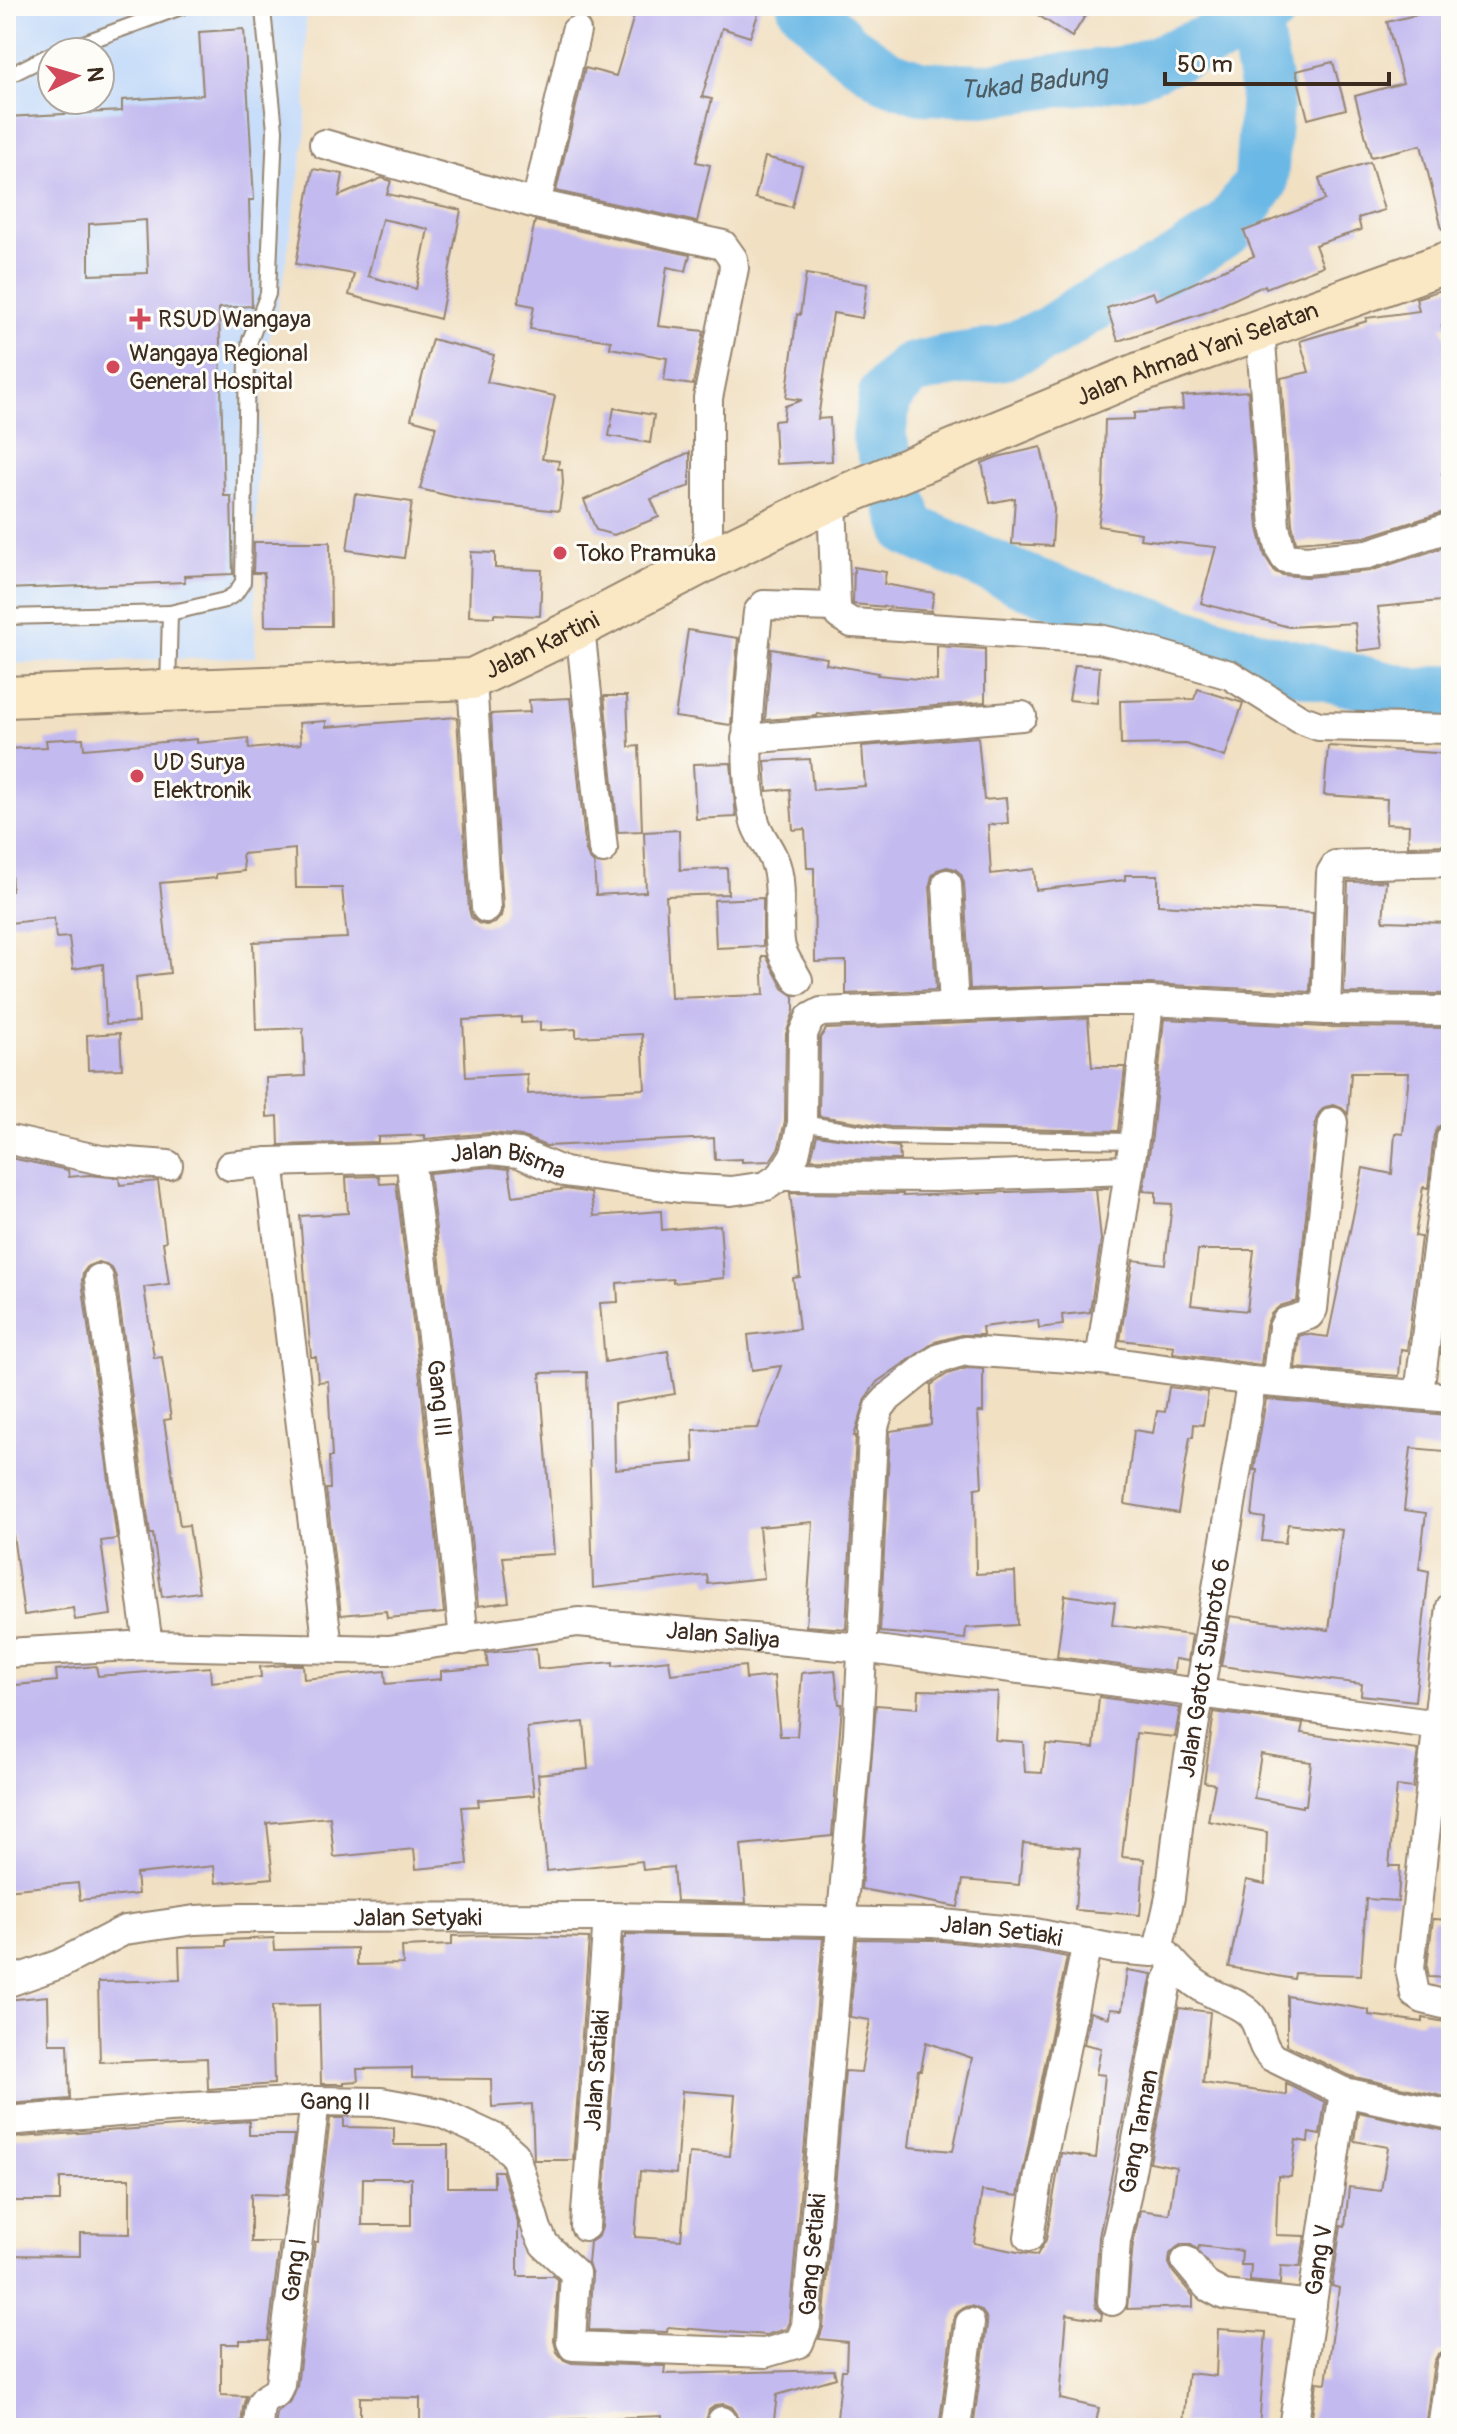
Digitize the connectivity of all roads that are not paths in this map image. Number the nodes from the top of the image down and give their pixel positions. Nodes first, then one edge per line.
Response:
1 (184, 6) edge
2 (260, 6) edge
3 (576, 31) dead end
4 (102, 36) edge
5 (36, 62) edge
6 (6, 77) edge
7 (324, 144) dead end
8 (536, 204) junction
9 (1451, 261) edge
10 (1260, 329) junction
11 (945, 454) joint
12 (841, 497) junction
13 (1451, 527) edge
14 (708, 560) junction
15 (836, 607) junction
16 (170, 613) junction
17 (6, 617) edge
18 (580, 627) junction
19 (472, 679) junction
20 (168, 692) junction
21 (6, 697) edge
22 (1022, 716) dead end
23 (1451, 729) edge
24 (746, 739) junction
25 (603, 849) dead end
26 (1451, 862) edge
27 (947, 884) dead end
28 (486, 908) dead end
29 (798, 980) dead end
30 (1149, 1001) junction
31 (954, 1006) junction
32 (1326, 1010) junction
33 (1451, 1011) edge
34 (1333, 1122) dead end
35 (802, 1123) junction
36 (1451, 1138) edge
37 (6, 1139) edge
38 (1134, 1141) junction
39 (410, 1158) junction
40 (269, 1162) junction
41 (168, 1165) dead end
42 (230, 1166) dead end
43 (1129, 1170) junction
44 (781, 1176) junction
45 (99, 1279) dead end
46 (1100, 1360) junction
47 (1263, 1386) junction
48 (1419, 1394) junction
49 (1451, 1398) edge
50 (1451, 1607) edge
51 (464, 1640) junction
52 (148, 1645) junction
53 (328, 1648) junction
54 (862, 1648) junction
55 (6, 1653) edge
56 (1200, 1694) junction
57 (1439, 1725) junction
58 (608, 1917) junction
59 (840, 1920) junction
60 (1087, 1943) junction
61 (1167, 1956) junction
62 (6, 1983) edge
63 (1451, 2006) edge
64 (1344, 2092) junction
65 (315, 2101) junction
66 (1451, 2115) edge
67 (6, 2121) edge
68 (585, 2226) dead end
69 (1029, 2237) dead end
70 (1186, 2261) dead end
71 (575, 2273) joint
72 (1112, 2301) dead end
73 (1312, 2305) junction
74 (970, 2323) dead end
75 (1451, 2365) edge
76 (258, 2428) edge
77 (956, 2428) edge
78 (1293, 2428) edge
79 (1442, 2428) edge

1 - 4 lane
2 - 16 lane
3 - 8 street
5 - 6 lane
7 - 8 street
8 - 14 street
9 - 10 main road, Jalan Ahmad Yani Selatan
10 - 11 main road, Jalan Ahmad Yani Selatan
10 - 13 street
11 - 12 main road, Jalan Kartini
12 - 14 main road, Jalan Kartini
12 - 15 street
14 - 18 main road, Jalan Kartini
15 - 23 street
15 - 24 street
16 - 17 lane
16 - 20 lane
18 - 19 main road, Jalan Kartini
18 - 25 street
19 - 20 main road, Jalan Kartini
19 - 28 street
20 - 21 main road, Jalan Kartini
22 - 24 street
24 - 29 street
26 - 32 street
27 - 31 street
30 - 31 street
30 - 32 street
30 - 38 street
31 - 35 street
32 - 33 street
34 - 47 street, Jalan Gatot Subroto 6
35 - 38 lane
35 - 44 street
36 - 48 street
37 - 41 street
38 - 43 street
39 - 40 street, Jalan Bisma
39 - 44 street, Jalan Bisma
39 - 51 street, Gang III
40 - 42 street, Jalan Bisma
40 - 53 street
43 - 44 street, Jalan Bisma
43 - 46 street
45 - 52 street
46 - 47 street
46 - 54 street
47 - 48 street
47 - 56 street, Jalan Gatot Subroto 6
48 - 49 street
50 - 57 street
51 - 53 street, Jalan Saliya
51 - 54 street, Jalan Saliya
52 - 53 street, Jalan Saliya
52 - 55 street, Jalan Saliya
54 - 56 street, Jalan Saliya
54 - 59 street
56 - 57 street, Jalan Saliya
56 - 61 street, Jalan Gatot Subroto 6
57 - 63 street
58 - 59 street, Jalan Setyaki
58 - 62 street, Jalan Setyaki
58 - 68 street, Jalan Satiaki
59 - 60 street, Jalan Setiaki
59 - 71 street, Gang Setiaki
60 - 61 street, Jalan Setiaki
60 - 69 street
61 - 64 street
61 - 72 street, Gang Taman
64 - 66 street
64 - 73 street, Gang V
65 - 67 street, Gang II
65 - 71 street, Gang II
65 - 76 street, Gang I
70 - 73 street
73 - 78 street, Gang V
74 - 77 street
75 - 79 street

